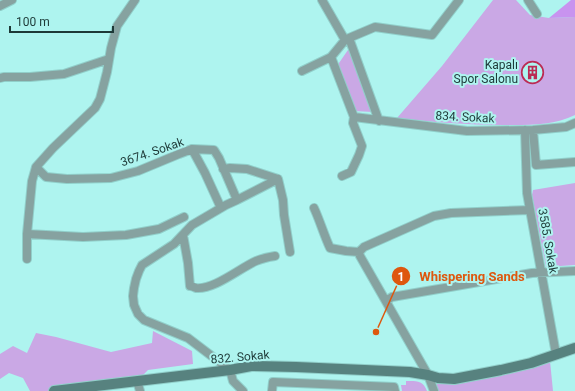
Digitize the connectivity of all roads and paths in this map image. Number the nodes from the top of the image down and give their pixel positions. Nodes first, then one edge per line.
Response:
1 (12, 0) edge
2 (135, 0) edge
3 (322, 0) edge
4 (459, 0) edge
5 (528, 0) edge
6 (0, 6) edge
7 (537, 14) dead end
8 (347, 39) junction
9 (331, 57) junction
10 (109, 59) junction
11 (302, 71) dead end
12 (0, 78) edge
13 (354, 117) junction
14 (379, 121) junction
15 (575, 122) edge
16 (529, 130) junction
17 (192, 149) junction
18 (575, 162) edge
19 (36, 167) junction
20 (223, 169) junction
21 (342, 176) dead end
22 (278, 179) junction
23 (237, 200) junction
24 (221, 208) junction
25 (314, 208) dead end
26 (530, 210) junction
27 (184, 217) dead end
28 (27, 234) junction
29 (183, 235) junction
30 (290, 252) dead end
31 (359, 252) junction
32 (275, 256) dead end
33 (27, 259) dead end
34 (575, 271) edge
35 (541, 272) junction
36 (386, 301) junction
37 (575, 348) edge
38 (556, 354) junction
39 (230, 370) junction
40 (433, 377) junction
41 (138, 386) edge
42 (434, 390) edge
43 (54, 391) edge
44 (244, 391) edge
45 (272, 391) edge
46 (395, 391) edge

1 - 6 street
2 - 10 street
3 - 8 street
4 - 8 street
5 - 7 street
8 - 9 street
8 - 14 street
9 - 11 street
9 - 13 street
10 - 12 street
10 - 19 street
13 - 14 street, 834. Sokak
13 - 21 street
14 - 16 street, 834. Sokak
15 - 16 street, 834. Sokak
16 - 18 street
16 - 26 street, 3585. Sokak
17 - 19 street, 3674. Sokak
17 - 20 street
17 - 24 street, 3674. Sokak
19 - 28 street
20 - 22 street
20 - 23 street
22 - 23 street
22 - 30 street
23 - 24 street
24 - 29 street
25 - 31 street
26 - 31 street
26 - 35 street, 3585. Sokak
27 - 28 street
28 - 33 street
29 - 32 street
29 - 39 street
31 - 36 street
34 - 35 street
35 - 36 street
35 - 38 street, 3585. Sokak
36 - 40 street
37 - 38 street, 832. Sokak
38 - 40 street, 832. Sokak
39 - 40 street, 832. Sokak
39 - 41 street, 832. Sokak
39 - 44 street
40 - 42 street
41 - 43 street, 832. Sokak
45 - 46 street

